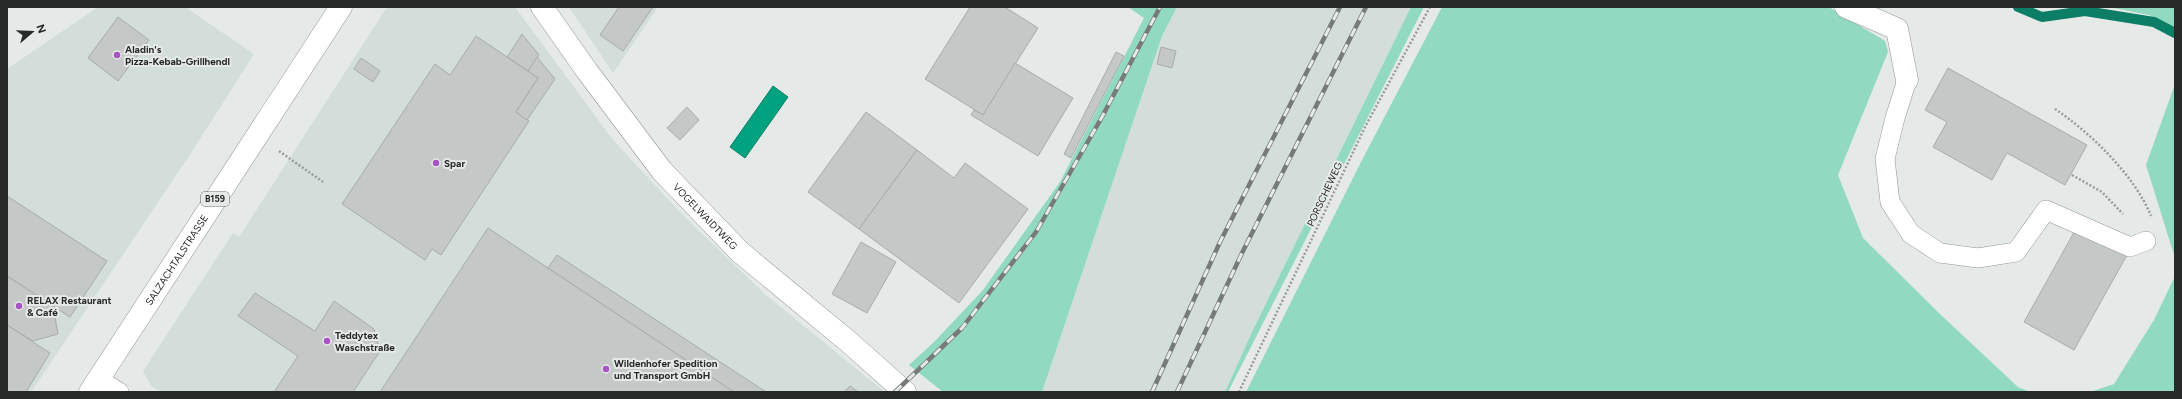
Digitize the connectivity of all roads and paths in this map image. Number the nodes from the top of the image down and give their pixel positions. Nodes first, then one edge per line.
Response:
1 (341, 7) edge
2 (542, 7) edge
3 (1430, 7) edge
4 (1846, 7) edge
5 (1891, 7) edge
6 (1897, 29) junction
7 (1907, 80) joint
8 (2055, 109) dead end
9 (256, 136) junction
10 (323, 182) dead end
11 (2152, 219) dead end
12 (2146, 241) dead end
13 (94, 385) edge
14 (119, 392) edge
15 (905, 392) edge
16 (1239, 392) edge

1 - 9 street, SALZACHTALSTRASSE / B159
2 - 15 street, VOGELWAIDTWEG
3 - 16 path, PORSCHEWEG
4 - 6 street
5 - 6 street
6 - 7 street
7 - 12 lane
8 - 11 path
9 - 10 path
9 - 13 street, SALZACHTALSTRASSE / B159
13 - 14 lane

